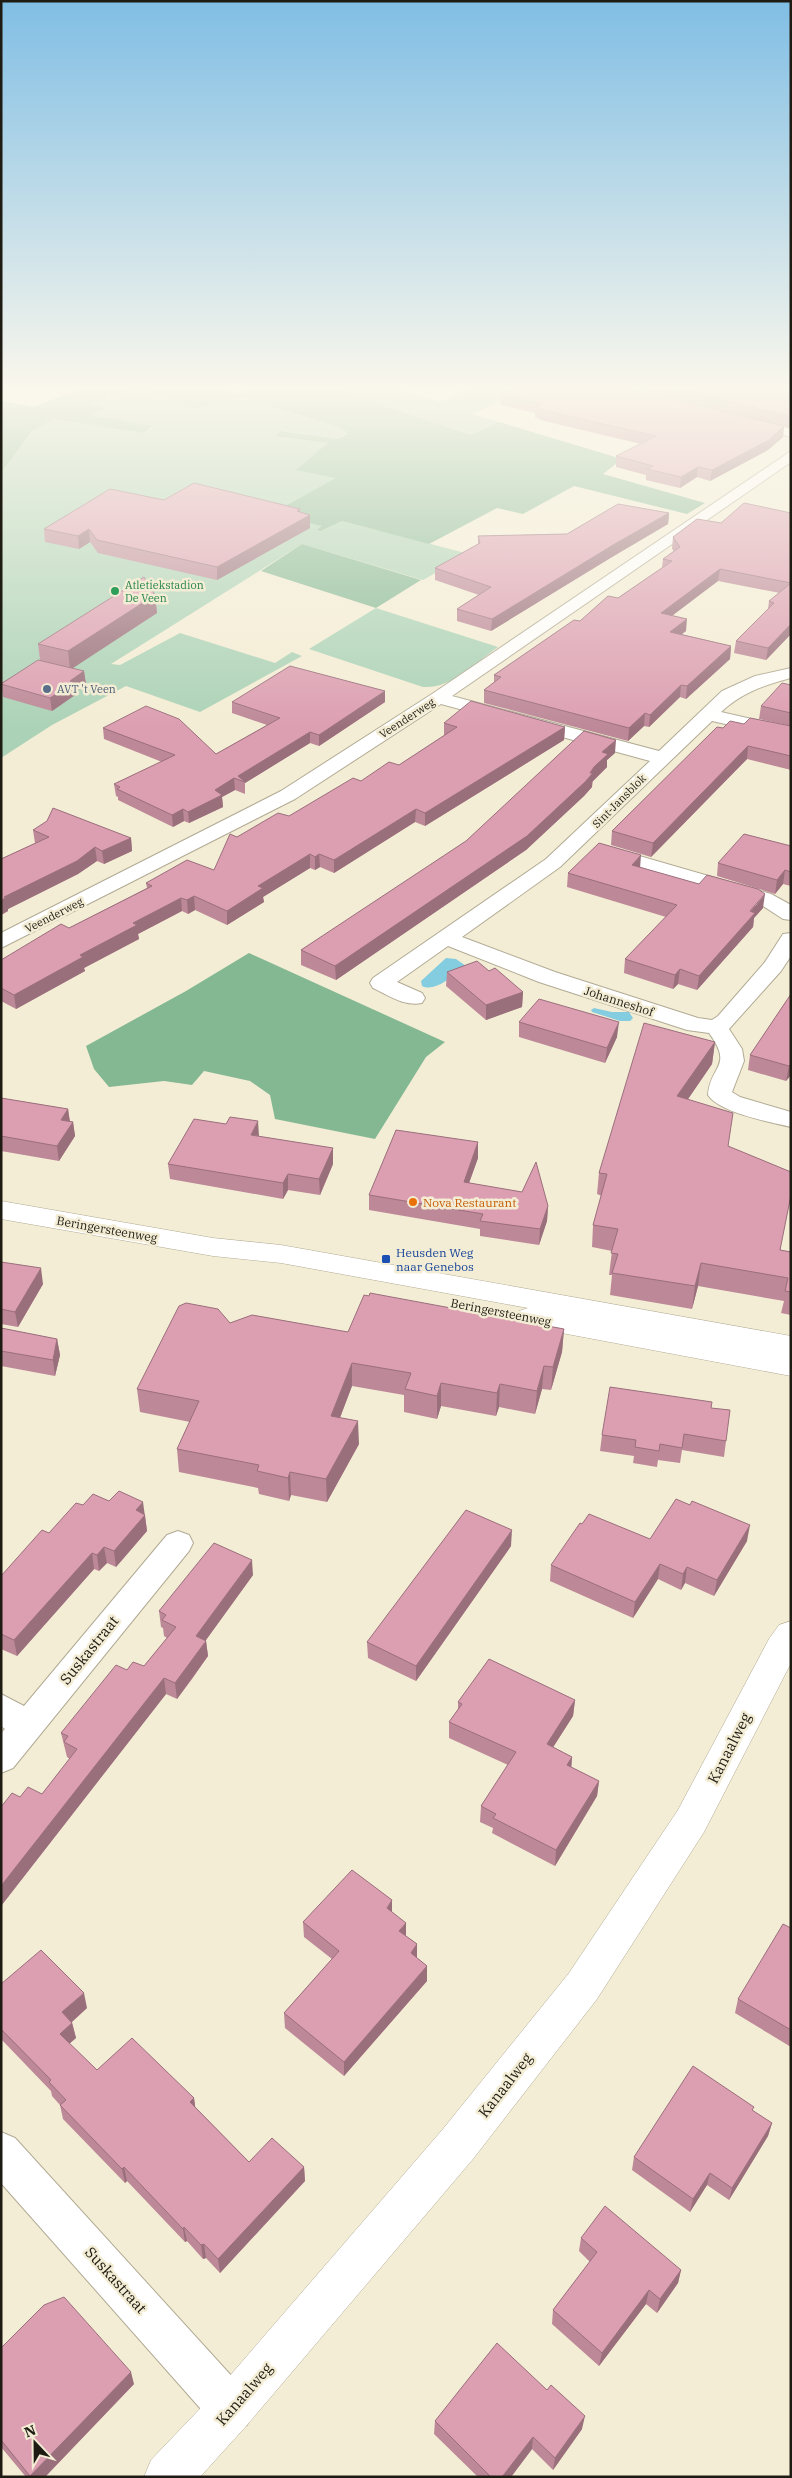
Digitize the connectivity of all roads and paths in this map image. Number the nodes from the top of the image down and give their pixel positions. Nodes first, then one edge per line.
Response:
1 (726, 500) edge
2 (791, 672) edge
3 (438, 698) junction
4 (707, 714) junction
5 (791, 734) edge
6 (662, 758) junction
7 (576, 844) junction
8 (791, 914) edge
9 (446, 938) junction
10 (791, 939) edge
11 (1, 942) edge
12 (414, 998) dead end
13 (716, 1027) junction
14 (791, 1120) edge
15 (1, 1210) edge
16 (213, 1247) junction
17 (791, 1346) edge
18 (791, 1366) edge
19 (178, 1542) dead end
20 (787, 1635) edge
21 (14, 1717) edge
22 (1, 1758) edge
23 (1, 2152) edge
24 (232, 2409) junction
25 (168, 2477) edge

1 - 3 street, Veenderweg
2 - 4 street, Sint-Jansblok
3 - 6 street
3 - 11 street, Veenderweg
4 - 5 street
4 - 6 street, Sint-Jansblok
6 - 7 street, Sint-Jansblok
7 - 8 street
7 - 9 street, Sint-Jansblok
9 - 12 street
9 - 13 street, Johanneshof
10 - 13 street
13 - 14 street
15 - 16 main road, Beringersteenweg
16 - 17 main road, Beringersteenweg
16 - 18 main road, Beringersteenweg
19 - 21 street, Suskastraat
20 - 24 main road, Kanaalweg
21 - 22 street, Suskastraat
23 - 24 street, Suskastraat
24 - 25 main road, Kanaalweg

